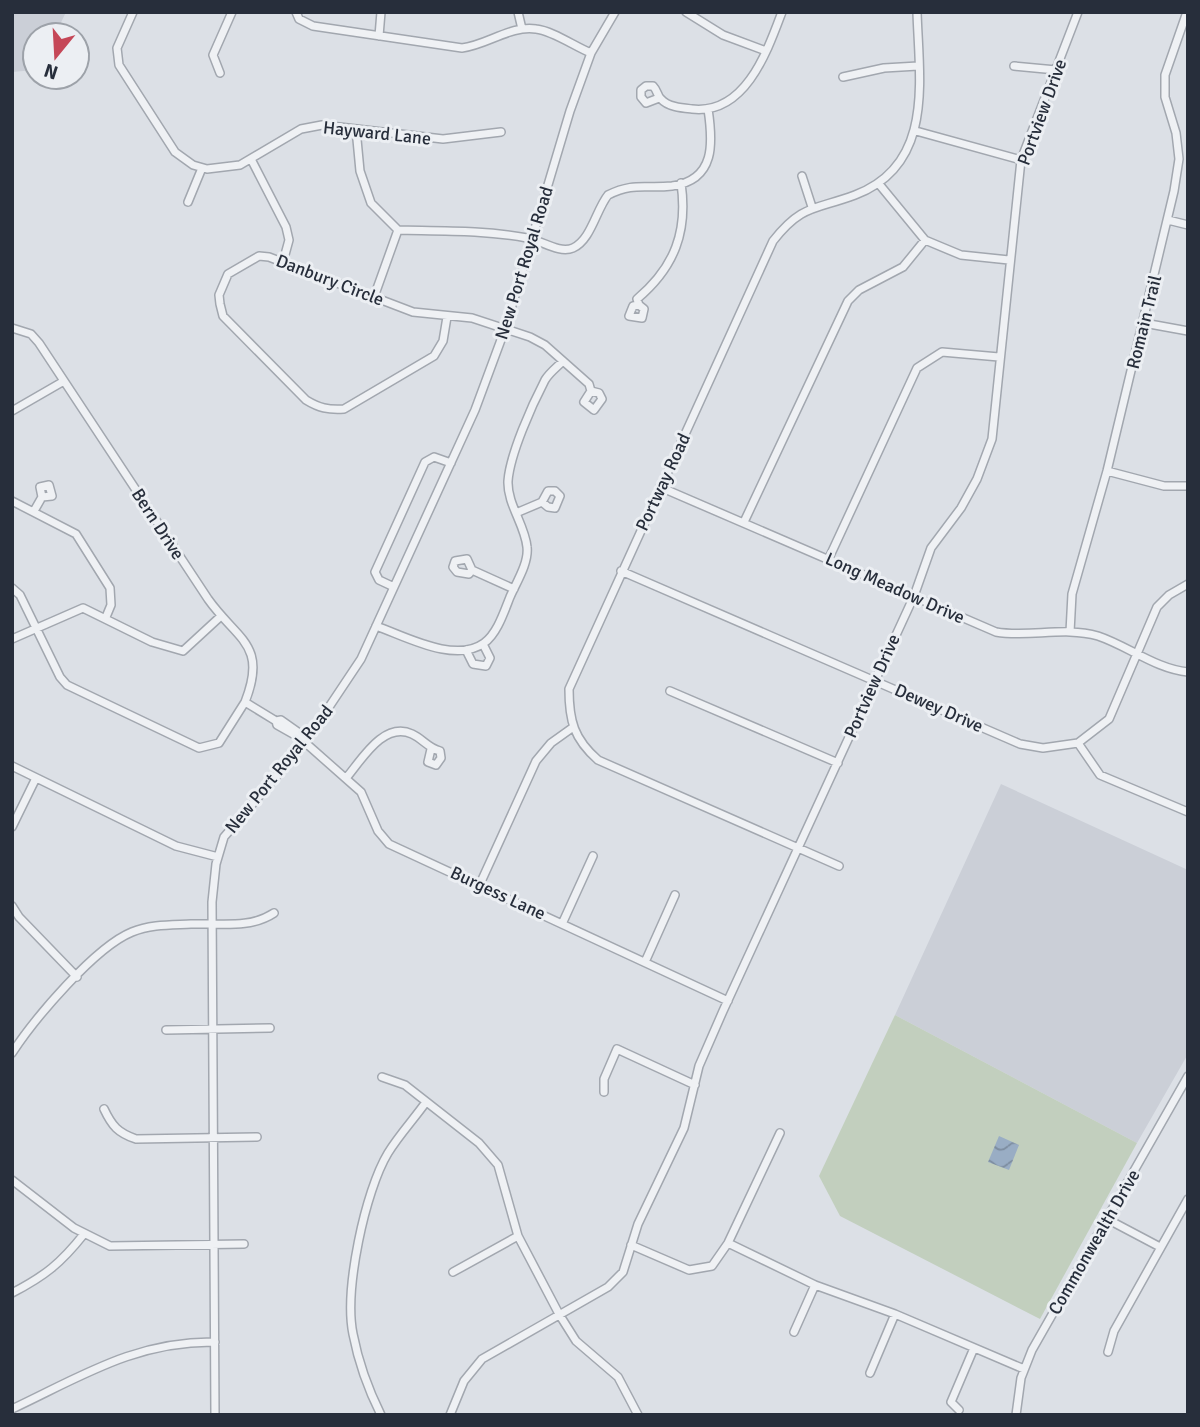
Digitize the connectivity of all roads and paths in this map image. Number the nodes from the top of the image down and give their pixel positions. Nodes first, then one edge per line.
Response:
1 (133, 12) edge
2 (232, 12) edge
3 (296, 12) edge
4 (381, 12) edge
5 (518, 12) edge
6 (615, 12) edge
7 (685, 12) edge
8 (782, 12) edge
9 (917, 12) edge
10 (1078, 12) edge
11 (1187, 12) edge
12 (522, 29) junction
13 (379, 36) junction
14 (766, 51) junction
15 (591, 53) junction
16 (918, 66) junction
17 (1014, 66) dead end
18 (1056, 70) junction
19 (220, 73) dead end
20 (843, 77) dead end
21 (659, 98) dead end
22 (708, 108) junction
23 (356, 129) junction
24 (1188, 130) edge
25 (916, 131) junction
26 (501, 132) dead end
27 (1176, 132) junction
28 (251, 159) junction
29 (1021, 160) junction
30 (202, 168) junction
31 (802, 176) dead end
32 (681, 183) junction
33 (878, 184) junction
34 (188, 202) dead end
35 (812, 207) junction
36 (1168, 220) junction
37 (1188, 225) edge
38 (398, 230) junction
39 (532, 239) junction
40 (925, 240) junction
41 (1009, 260) junction
42 (283, 262) junction
43 (374, 297) junction
44 (639, 305) dead end
45 (447, 317) junction
46 (1144, 323) junction
47 (12, 328) edge
48 (505, 329) junction
49 (1188, 331) edge
50 (999, 357) junction
51 (563, 361) junction
52 (64, 381) junction
53 (591, 391) dead end
54 (12, 411) edge
55 (451, 463) junction
56 (1107, 471) junction
57 (1188, 486) edge
58 (660, 487) junction
59 (42, 497) dead end
60 (12, 501) edge
61 (542, 502) dead end
62 (34, 511) junction
63 (516, 513) junction
64 (744, 523) junction
65 (829, 558) junction
66 (471, 570) dead end
67 (621, 572) junction
68 (1188, 584) edge
69 (394, 587) junction
70 (12, 588) edge
71 (514, 589) junction
72 (914, 596) junction
73 (221, 616) junction
74 (106, 617) junction
75 (376, 626) junction
76 (35, 627) junction
77 (1070, 632) junction
78 (12, 639) edge
79 (483, 644) junction
80 (466, 650) junction
81 (1137, 654) junction
82 (1188, 672) edge
83 (874, 680) junction
84 (670, 691) dead end
85 (245, 702) junction
86 (572, 728) junction
87 (303, 740) junction
88 (1078, 743) junction
89 (431, 749) dead end
90 (838, 763) junction
91 (12, 766) edge
92 (347, 777) junction
93 (36, 778) junction
94 (1188, 812) edge
95 (12, 827) edge
96 (799, 849) junction
97 (593, 856) dead end
98 (218, 857) junction
99 (839, 866) dead end
100 (480, 884) junction
101 (675, 895) dead end
102 (12, 906) edge
103 (274, 913) dead end
104 (212, 923) junction
105 (562, 923) junction
106 (645, 962) junction
107 (78, 977) junction
108 (728, 1001) junction
109 (270, 1028) dead end
110 (212, 1029) junction
111 (166, 1030) dead end
112 (16, 1040) edge
113 (12, 1053) edge
114 (1188, 1076) edge
115 (382, 1077) dead end
116 (695, 1085) junction
117 (604, 1092) dead end
118 (426, 1102) junction
119 (104, 1109) dead end
120 (780, 1133) dead end
121 (257, 1137) dead end
122 (213, 1138) junction
123 (12, 1180) edge
124 (1188, 1199) edge
125 (1107, 1219) junction
126 (84, 1234) junction
127 (518, 1236) junction
128 (729, 1243) junction
129 (244, 1244) dead end
130 (213, 1245) junction
131 (631, 1245) junction
132 (1160, 1247) junction
133 (453, 1272) dead end
134 (815, 1285) junction
135 (12, 1293) edge
136 (559, 1314) junction
137 (895, 1314) junction
138 (794, 1332) dead end
139 (215, 1342) junction
140 (974, 1349) junction
141 (1108, 1352) dead end
142 (1024, 1368) junction
143 (870, 1373) dead end
144 (12, 1409) edge
145 (959, 1410) dead end
146 (215, 1415) edge
147 (381, 1415) edge
148 (450, 1415) edge
149 (638, 1415) edge
150 (1016, 1415) edge

1 - 30 street
2 - 19 street
3 - 13 street
4 - 13 street
5 - 12 street
6 - 15 street, New Port Royal Road
7 - 14 street
8 - 14 street
9 - 16 street, Portway Road
10 - 18 street, Portview Drive
11 - 27 street, Romain Trail
12 - 13 street
12 - 15 street
14 - 22 street
15 - 39 street, New Port Royal Road
16 - 20 street
16 - 25 street, Portway Road
17 - 18 street
18 - 29 street, Portview Drive
21 - 22 street
22 - 32 street
23 - 26 street, Hayward Lane
23 - 28 street, Hayward Lane
23 - 38 street
24 - 27 street
25 - 29 street
25 - 33 street, Portway Road
27 - 36 street, Romain Trail
28 - 30 street, Hayward Lane
28 - 42 street
29 - 41 street, Portview Drive
30 - 34 street
31 - 35 street
32 - 39 street
32 - 44 street
33 - 35 street, Portway Road
33 - 40 street
35 - 58 street, Portway Road
36 - 37 street
36 - 46 street, Romain Trail
38 - 39 street
38 - 43 street
39 - 48 street, New Port Royal Road
40 - 41 street
40 - 64 street
41 - 50 street, Portview Drive
42 - 43 street, Danbury Circle
42 - 45 street, Danbury Circle
43 - 45 street, Danbury Circle
45 - 48 street, Danbury Circle
46 - 49 street
46 - 56 street, Romain Trail
47 - 52 street, Bern Drive
48 - 51 street, Danbury Circle
48 - 55 street, New Port Royal Road
50 - 65 street
50 - 72 street, Portview Drive
51 - 53 street, Danbury Circle
51 - 63 street
52 - 54 street
52 - 73 street, Bern Drive
55 - 69 street, New Port Royal Road
55 - 69 street
56 - 57 street
56 - 77 street, Romain Trail
58 - 64 street, Long Meadow Drive
58 - 67 street, Portway Road
59 - 62 street
60 - 62 street
61 - 63 street
62 - 74 street
63 - 71 street
64 - 65 street, Long Meadow Drive
65 - 72 street, Long Meadow Drive
66 - 71 street
67 - 83 street, Dewey Drive
67 - 86 street, Portway Road
68 - 81 street, Dewey Drive
69 - 75 street, New Port Royal Road
70 - 76 street
71 - 79 street
72 - 77 street, Long Meadow Drive
72 - 83 street, Portview Drive
73 - 74 street
73 - 85 street, Bern Drive
74 - 76 street
75 - 80 street
75 - 87 street, New Port Royal Road
76 - 78 street
76 - 85 street, Bern Drive
77 - 81 street, Long Meadow Drive
79 - 80 street
79 - 80 street
81 - 82 street, Long Meadow Drive
81 - 88 street, Dewey Drive
83 - 88 street, Dewey Drive
83 - 90 street, Portview Drive
84 - 90 street
85 - 87 street
86 - 96 street
86 - 100 street
87 - 92 street, Burgess Lane
87 - 98 street, New Port Royal Road
88 - 94 street
89 - 92 street
90 - 96 street, Portview Drive
91 - 93 street
92 - 100 street, Burgess Lane
93 - 95 street
93 - 98 street
96 - 99 street
96 - 108 street, Portview Drive
97 - 105 street
98 - 104 street, New Port Royal Road
100 - 105 street, Burgess Lane
101 - 106 street
102 - 107 street
103 - 104 street
104 - 107 street
104 - 110 street, New Port Royal Road
105 - 106 street, Burgess Lane
106 - 108 street, Burgess Lane
107 - 112 street
108 - 116 street, Portview Drive
109 - 110 street
110 - 111 street
110 - 122 street, New Port Royal Road
112 - 113 street
114 - 125 street, Commonwealth Drive
115 - 118 street
116 - 117 street
116 - 131 street, Portview Drive
118 - 127 street
118 - 147 street
119 - 122 street
120 - 128 street
121 - 122 street
122 - 130 street, New Port Royal Road
123 - 126 street
124 - 132 street
125 - 132 street
125 - 142 street, Commonwealth Drive
126 - 130 street
126 - 135 street
127 - 133 street
127 - 136 street
128 - 131 street
128 - 134 street
129 - 130 street
130 - 139 street, New Port Royal Road
131 - 136 street, Portview Drive
132 - 141 street
134 - 137 street
134 - 138 street
136 - 148 street, Portview Drive
136 - 149 street
137 - 140 street
137 - 143 street
139 - 144 street
139 - 146 street, New Port Royal Road
140 - 142 street
140 - 145 street
142 - 150 street, Commonwealth Drive

